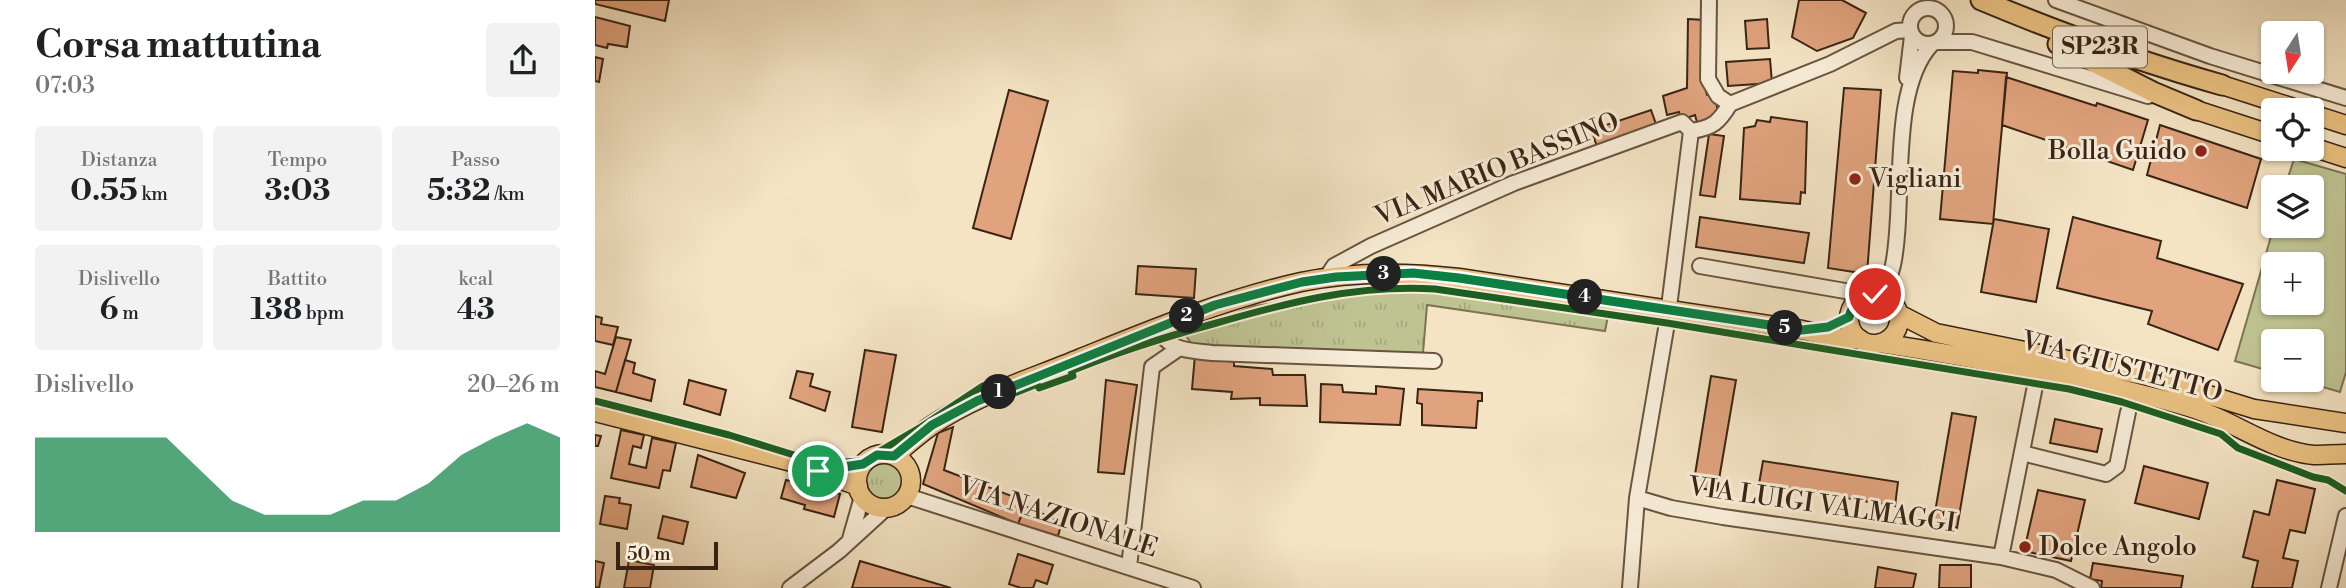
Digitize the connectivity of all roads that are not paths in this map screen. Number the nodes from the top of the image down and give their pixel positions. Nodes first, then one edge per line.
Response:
1 (1709, 0) edge
2 (1974, 0) edge
3 (1981, 0) edge
4 (2006, 0) edge
5 (2056, 0) edge
6 (1911, 33) junction
7 (1935, 43) junction
8 (2223, 85) junction
9 (2263, 98) edge
10 (2346, 98) edge
11 (1730, 104) junction
12 (2196, 110) junction
13 (1905, 111) junction
14 (2324, 118) edge
15 (2346, 125) edge
16 (1691, 131) junction
17 (2261, 131) edge
18 (2324, 151) edge
19 (2346, 158) edge
20 (1700, 266) dead end
21 (1326, 278) junction
22 (1882, 295) junction
23 (1860, 298) junction
24 (1667, 309) junction
25 (1899, 314) junction
26 (1849, 317) junction
27 (1157, 327) junction
28 (1802, 330) junction
29 (1860, 339) junction
30 (1880, 343) junction
31 (1178, 349) junction
32 (1434, 361) dead end
33 (2040, 362) junction
34 (2199, 391) junction
35 (2193, 408) junction
36 (595, 412) edge
37 (2128, 412) dead end
38 (2346, 423) edge
39 (2346, 431) edge
40 (2022, 453) junction
41 (2346, 454) edge
42 (900, 461) junction
43 (863, 464) junction
44 (818, 471) junction
45 (860, 492) junction
46 (907, 496) junction
47 (1637, 498) junction
48 (885, 509) junction
49 (2346, 516) edge
50 (849, 541) junction
51 (2001, 557) junction
52 (1129, 567) junction
53 (790, 588) edge
54 (1193, 588) edge
55 (1630, 588) edge
56 (2092, 588) edge
57 (2329, 588) edge

1 - 11 street
2 - 12 highway
3 - 8 highway, SP23R
4 - 8 highway, SP23R
5 - 10 street
6 - 7 street
6 - 7 street
6 - 11 street
6 - 13 street
7 - 12 street
7 - 13 street
8 - 9 main road, SP23R
11 - 16 street
12 - 17 main road
13 - 22 street
14 - 15 main road
16 - 21 street, VIA MARIO BASSINO
16 - 24 street
18 - 19 main road
20 - 23 street
21 - 24 main road
21 - 27 main road
22 - 23 main road
22 - 25 main road
23 - 26 main road
24 - 28 main road
24 - 47 street
25 - 30 main road
25 - 33 main road, VIA GIUSTETTO
26 - 28 main road
26 - 29 main road
27 - 31 street
27 - 42 main road
28 - 29 main road
29 - 30 main road
30 - 33 main road, VIA GIUSTETTO
31 - 32 street
31 - 52 street
33 - 34 main road, VIA GIUSTETTO
33 - 35 main road, VIA GIUSTETTO
33 - 40 street
34 - 35 main road
34 - 38 main road, VIA GIUSTETTO
35 - 41 main road, VIA GIUSTETTO
36 - 44 main road
37 - 40 street
39 - 41 main road
40 - 51 street
42 - 43 main road
42 - 46 main road
43 - 44 main road
43 - 45 main road
44 - 45 main road
45 - 48 main road
45 - 50 street
46 - 48 main road
46 - 52 street, VIA NAZIONALE
47 - 51 street, VIA LUIGI VALMAGGI
47 - 55 street
48 - 50 street
49 - 57 street
50 - 53 street
51 - 56 street, VIA LUIGI VALMAGGI
52 - 54 street, VIA NAZIONALE

